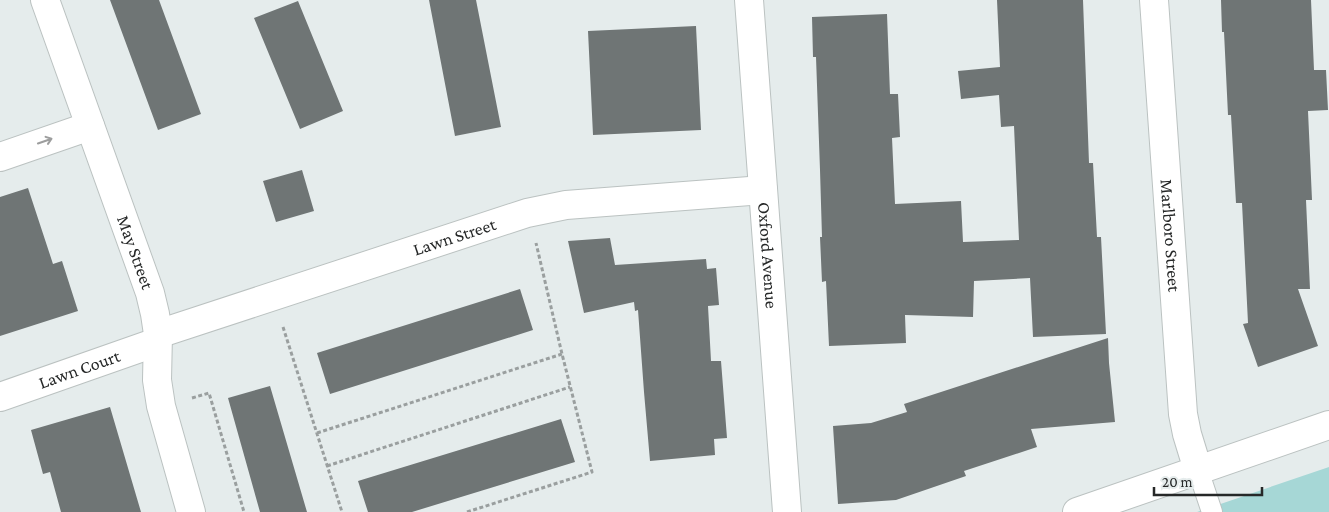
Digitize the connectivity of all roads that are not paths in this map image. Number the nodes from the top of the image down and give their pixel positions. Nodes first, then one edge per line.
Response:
1 (45, 0) edge
2 (749, 0) edge
3 (1154, 0) edge
4 (90, 126) junction
5 (0, 157) edge
6 (763, 190) junction
7 (157, 338) junction
8 (0, 397) edge
9 (1329, 425) edge
10 (1198, 470) junction
11 (192, 512) edge
12 (787, 512) edge
13 (1077, 512) edge
14 (1212, 512) edge

1 - 4 street, May Street
2 - 6 street, Oxford Avenue
3 - 10 street, Marlboro Street
5 -> 4 street
4 - 7 street, May Street
6 - 7 street, Lawn Street
6 - 12 street, Oxford Avenue
7 - 8 street, Lawn Court
7 - 11 street, May Street
9 - 10 street
10 - 13 street
10 - 14 lane

